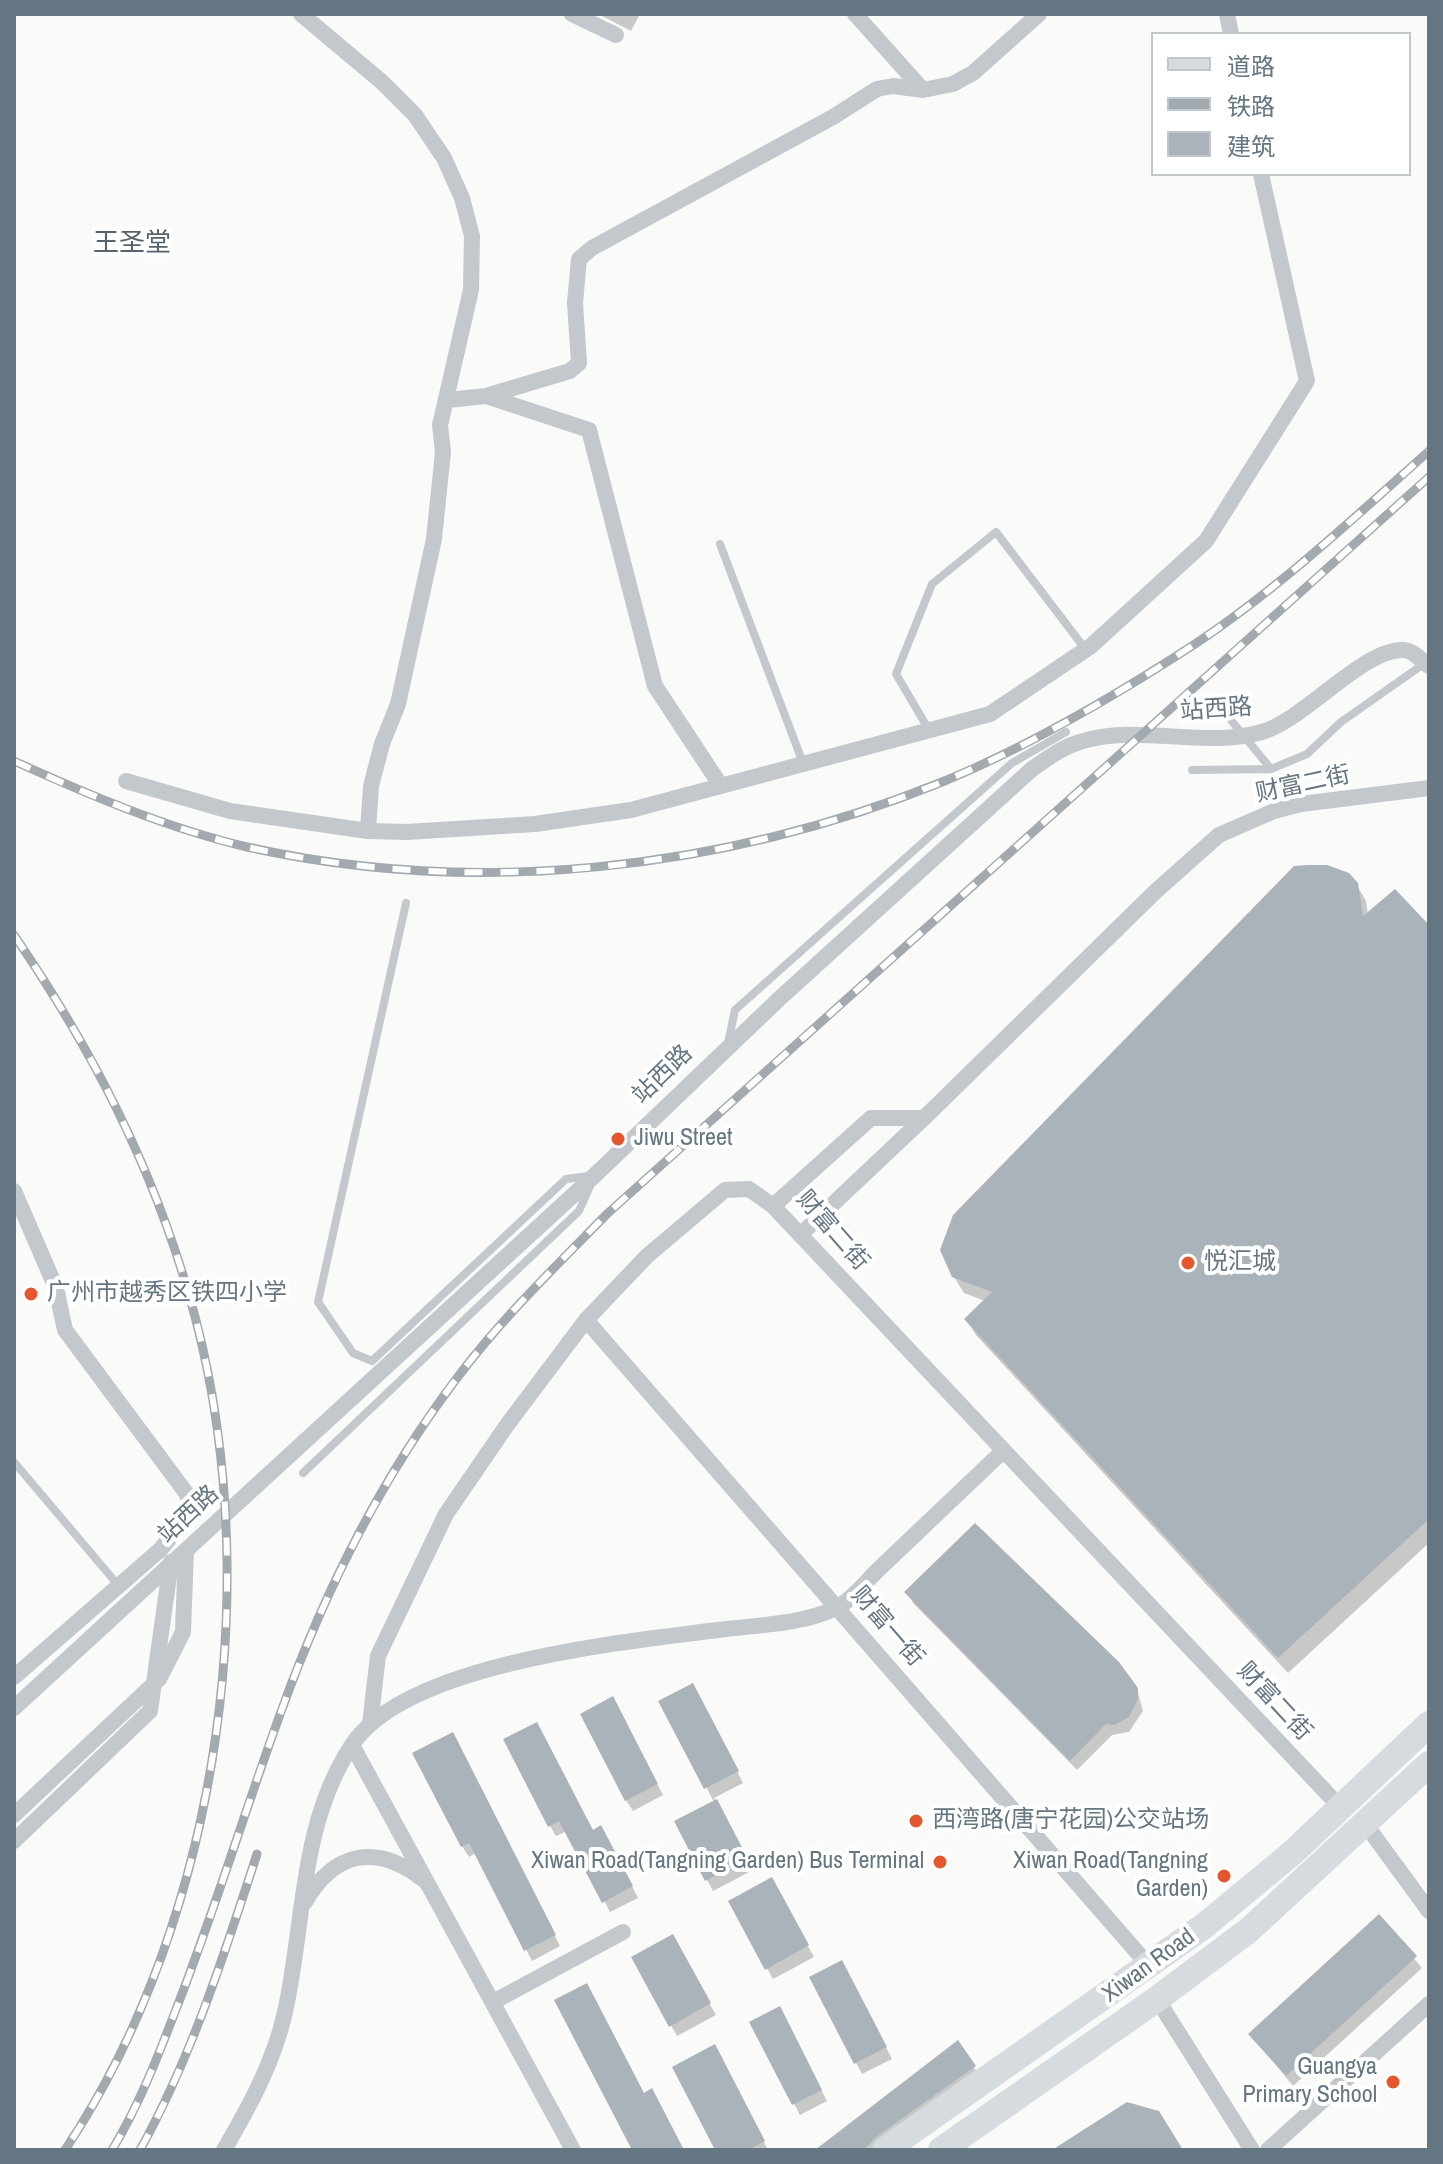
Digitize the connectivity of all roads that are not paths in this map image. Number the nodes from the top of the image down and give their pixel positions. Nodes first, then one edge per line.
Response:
1 (301, 14) edge
2 (572, 14) edge
3 (855, 14) edge
4 (1039, 14) edge
5 (616, 35) dead end
6 (923, 90) junction
7 (1261, 176) edge
8 (486, 396) junction
9 (448, 400) junction
10 (720, 544) dead end
11 (1086, 650) junction
12 (1428, 666) edge
13 (1230, 719) dead end
14 (930, 731) junction
15 (1066, 732) dead end
16 (804, 764) junction
17 (1271, 769) junction
18 (1192, 770) dead end
19 (126, 781) dead end
20 (721, 786) junction
21 (1429, 788) edge
22 (368, 831) junction
23 (406, 903) dead end
24 (727, 1047) junction
25 (924, 1118) junction
26 (594, 1176) junction
27 (14, 1191) edge
28 (773, 1206) junction
29 (800, 1235) junction
30 (586, 1320) junction
31 (1003, 1451) junction
32 (14, 1462) edge
33 (303, 1473) dead end
34 (176, 1528) junction
35 (186, 1551) junction
36 (119, 1586) junction
37 (839, 1607) junction
38 (14, 1677) edge
39 (14, 1708) edge
40 (370, 1724) junction
41 (1429, 1724) edge
42 (352, 1745) junction
43 (1429, 1764) edge
44 (1341, 1808) junction
45 (14, 1815) edge
46 (1366, 1825) junction
47 (14, 1841) edge
48 (428, 1884) junction
49 (1429, 1911) edge
50 (299, 1912) junction
51 (623, 1932) dead end
52 (1150, 1967) junction
53 (1157, 1999) junction
54 (493, 2002) junction
55 (1429, 2004) edge
56 (224, 2150) edge
57 (573, 2150) edge
58 (885, 2150) edge
59 (941, 2150) edge
60 (1252, 2150) edge
61 (1268, 2150) edge

1 - 9 street
2 - 5 street
3 - 6 street
4 - 6 street
6 - 8 street
7 - 11 street
8 - 9 street
8 - 20 street
9 - 22 street
10 - 16 lane
11 - 14 street
11 - 14 lane
12 - 17 lane
12 - 24 street, 站西路
13 - 17 lane
14 - 16 street
15 - 24 lane
16 - 20 street
17 - 18 lane
19 - 22 street
20 - 22 street
21 - 25 street, 财富二街
23 - 26 lane
24 - 26 street, 站西路
25 - 28 street, 财富二街
25 - 29 street
26 - 33 lane
26 - 35 street, 站西路
27 - 34 street
28 - 29 street, 财富二街
28 - 30 street
29 - 31 street, 财富二街
30 - 37 street, 财富一街
30 - 40 street
31 - 37 street
31 - 44 street, 财富二街
32 - 36 lane
34 - 36 street
34 - 47 street
35 - 39 street, 站西路
35 - 45 street
36 - 38 street
37 - 40 street
37 - 52 street, 财富一街
40 - 42 street
41 - 44 main road, Xiwan Road
42 - 48 street
42 - 50 street
43 - 46 main road, Xiwan Road
44 - 52 main road, Xiwan Road
46 - 49 street
46 - 53 main road, Xiwan Road
48 - 50 street
48 - 54 street
50 - 56 street
51 - 54 street
52 - 58 main road, Xiwan Road
53 - 59 main road, Xiwan Road
53 - 60 street
54 - 57 street
55 - 61 street

